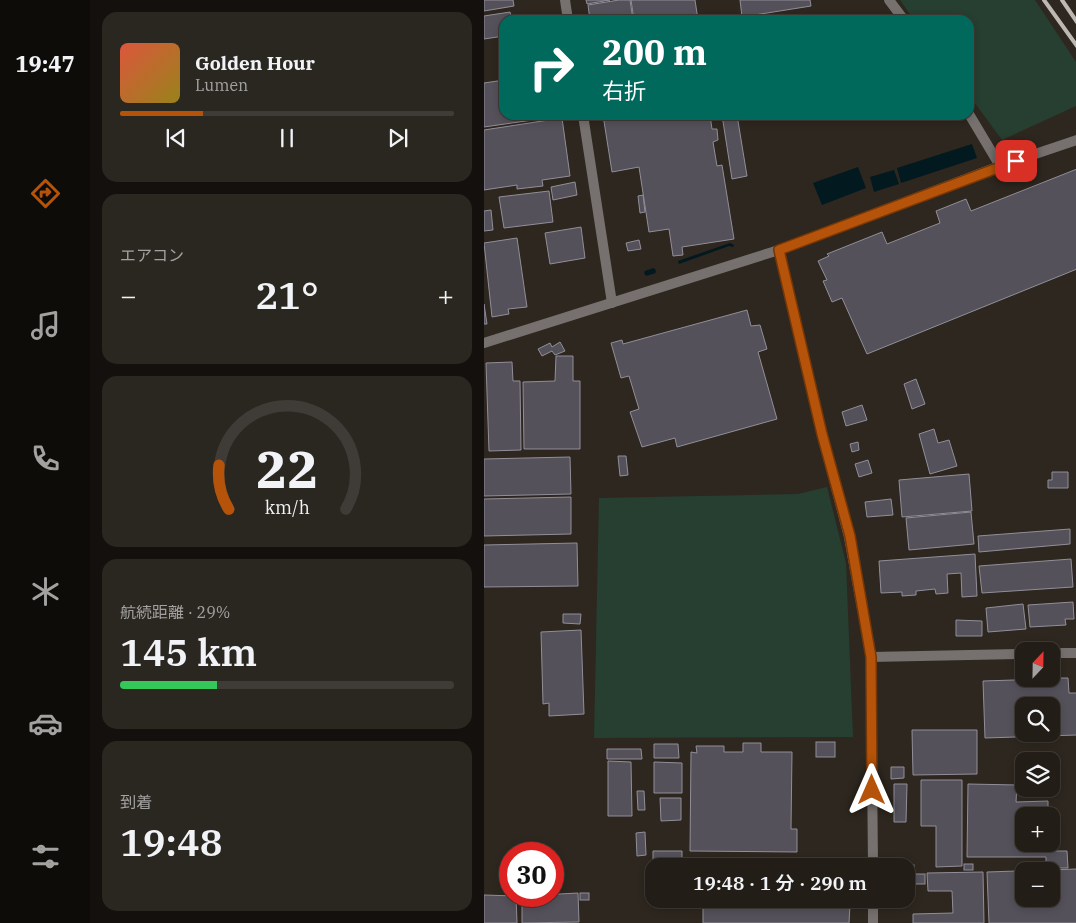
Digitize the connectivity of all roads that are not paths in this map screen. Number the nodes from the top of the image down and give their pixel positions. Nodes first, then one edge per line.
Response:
1 (565, 0) edge
2 (889, 0) edge
3 (567, 15) edge
4 (900, 15) edge
5 (584, 120) edge
6 (973, 120) edge
7 (1076, 140) edge
8 (1000, 166) junction
9 (779, 250) junction
10 (612, 303) junction
11 (484, 343) edge
12 (1060, 653) edge
13 (1076, 653) edge
14 (1015, 654) edge
15 (871, 657) junction
16 (873, 858) edge
17 (873, 908) edge
18 (873, 923) edge

1 - 3 street
2 - 4 street
5 - 10 street
6 - 8 street
7 - 8 street
8 - 9 street
9 - 10 street
9 - 15 street
10 - 11 street
12 - 13 street
14 - 15 street
15 - 16 street
17 - 18 street

